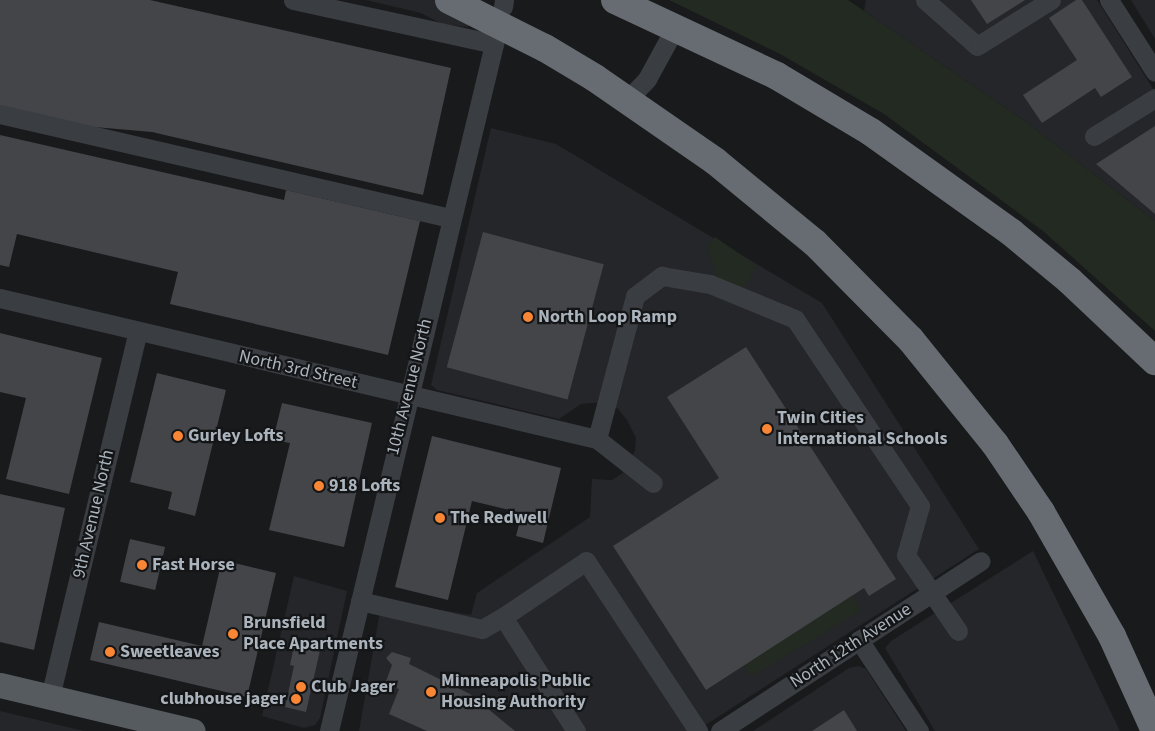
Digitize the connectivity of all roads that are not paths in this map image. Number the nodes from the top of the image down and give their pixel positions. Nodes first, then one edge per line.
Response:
1 (293, 0) edge
2 (450, 0) edge
3 (615, 0) edge
4 (925, 0) edge
5 (1051, 0) edge
6 (1109, 0) edge
7 (676, 26) junction
8 (1155, 72) edge
9 (1155, 98) edge
10 (627, 100) junction
11 (0, 114) edge
12 (1094, 136) dead end
13 (451, 218) junction
14 (0, 298) edge
15 (138, 331) junction
16 (1155, 361) edge
17 (408, 396) junction
18 (597, 439) junction
19 (653, 483) dead end
20 (982, 561) dead end
21 (933, 592) junction
22 (360, 601) junction
23 (503, 617) junction
24 (958, 631) dead end
25 (860, 640) junction
26 (0, 685) edge
27 (50, 697) junction
28 (193, 731) edge
29 (329, 731) edge
30 (576, 731) edge
31 (698, 731) edge
32 (720, 731) edge
33 (919, 731) edge
34 (1155, 731) edge

1 - 13 street, 10th Avenue North
2 - 10 highway, bridge
3 - 7 highway
4 - 5 street
6 - 8 street
7 - 10 street
7 - 16 highway
9 - 12 street
10 - 34 highway
11 - 13 street
13 - 17 street, 10th Avenue North
14 - 15 street, North 3rd Street
15 - 17 street, North 3rd Street
15 - 27 street, 9th Avenue North
17 - 18 street, North 3rd Street
17 - 22 street, 10th Avenue North
18 - 19 street
18 - 21 street
20 - 21 street, North 12th Avenue
21 - 24 street
21 - 25 street, North 12th Avenue
22 - 23 street
22 - 29 street, 10th Avenue North
23 - 30 street
23 - 31 street
25 - 32 street, North 12th Avenue
25 - 33 street
26 - 27 main road
27 - 28 main road

